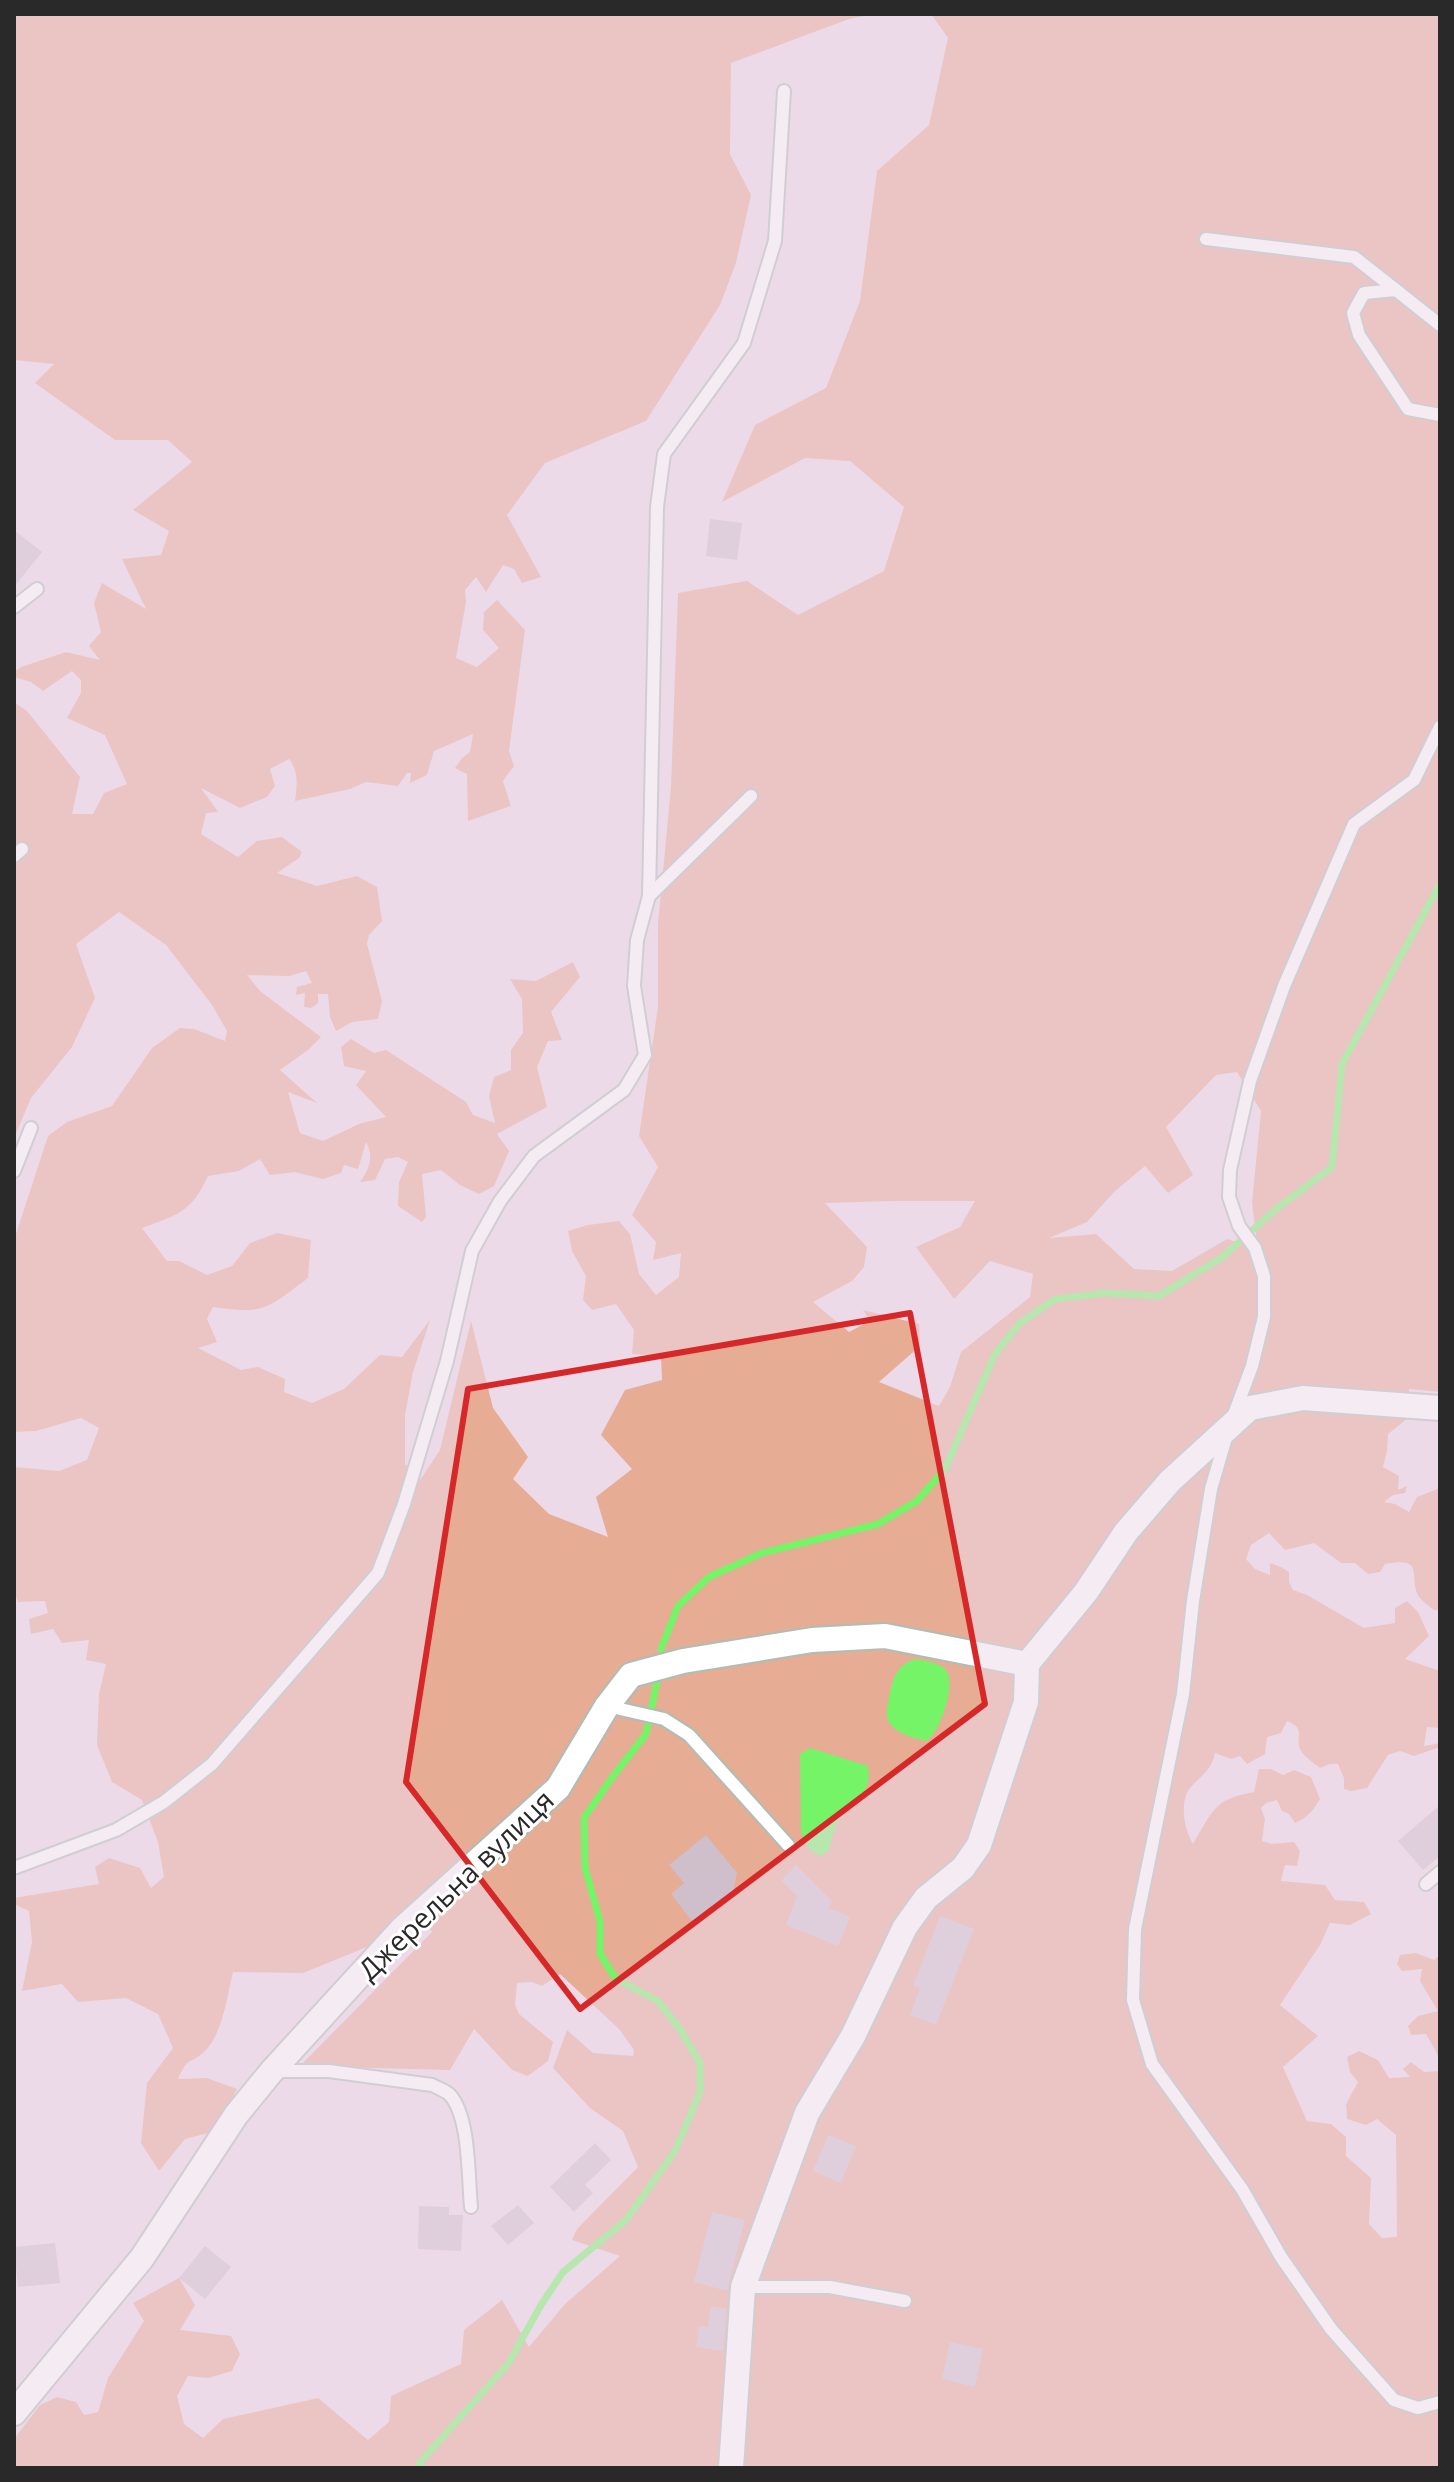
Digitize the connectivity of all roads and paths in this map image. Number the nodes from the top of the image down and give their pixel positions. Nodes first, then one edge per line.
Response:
1 (784, 91) dead end
2 (1206, 239) dead end
3 (1396, 290) junction
4 (1440, 325) edge
5 (1440, 415) edge
6 (37, 589) dead end
7 (14, 607) edge
8 (1440, 727) edge
9 (751, 796) dead end
10 (649, 896) junction
11 (31, 1128) dead end
12 (14, 1171) edge
13 (1440, 1408) edge
14 (1230, 1427) junction
15 (1027, 1664) junction
16 (607, 1706) junction
17 (788, 1845) dead end
18 (14, 1868) edge
19 (1440, 1872) edge
20 (1426, 1884) dead end
21 (272, 2071) junction
22 (471, 2207) dead end
23 (743, 2287) junction
24 (905, 2301) dead end
25 (1440, 2402) edge
26 (14, 2413) edge
27 (731, 2468) edge

1 - 10 lane
2 - 3 lane
3 - 4 lane
3 - 5 lane
6 - 7 lane
8 - 14 lane
9 - 10 lane
10 - 18 lane
11 - 12 lane
13 - 14 street
14 - 15 street
14 - 25 lane
15 - 16 street, Джерельна вулиця
15 - 23 street
16 - 17 lane
16 - 21 street, Джерельна вулиця
19 - 20 lane
21 - 22 lane
21 - 26 street, Джерельна вулиця
23 - 24 lane
23 - 27 street

